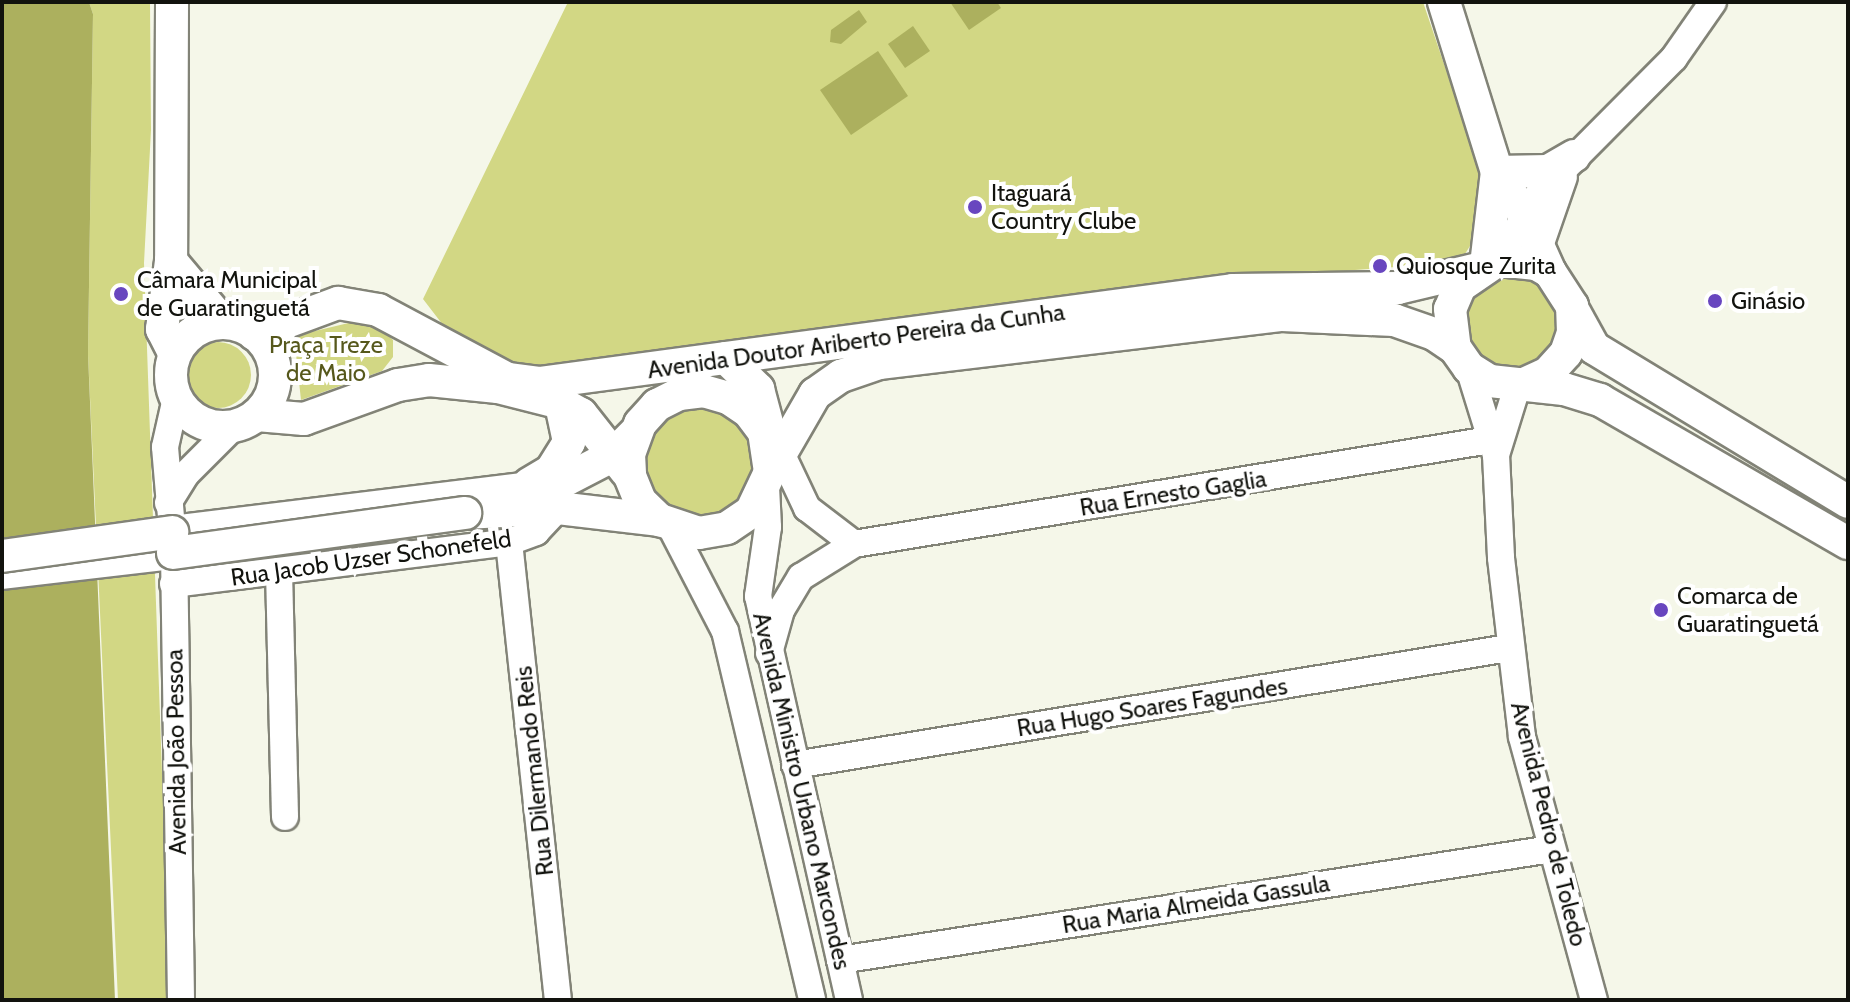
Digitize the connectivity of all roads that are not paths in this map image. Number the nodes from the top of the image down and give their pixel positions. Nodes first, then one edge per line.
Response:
1 (172, 2) edge
2 (1444, 2) edge
3 (1713, 2) edge
4 (1574, 156) junction
5 (1497, 172) junction
6 (1524, 214) junction
7 (1544, 260) junction
8 (171, 261) junction
9 (1487, 265) junction
10 (1572, 306) junction
11 (214, 325) junction
12 (409, 327) junction
13 (254, 334) junction
14 (168, 342) junction
15 (726, 358) junction
16 (1462, 358) junction
17 (681, 363) junction
18 (1522, 383) junction
19 (398, 385) junction
20 (176, 398) junction
21 (561, 403) junction
22 (246, 420) junction
23 (637, 428) junction
24 (1493, 447) junction
25 (621, 466) junction
26 (772, 468) junction
27 (523, 488) junction
28 (1848, 502) edge
29 (465, 503) junction
30 (558, 508) junction
31 (665, 524) junction
32 (509, 542) junction
33 (171, 543) junction
34 (1848, 543) edge
35 (854, 544) junction
36 (2, 556) edge
37 (279, 571) junction
38 (2, 573) edge
39 (1509, 648) junction
40 (769, 653) junction
41 (795, 765) junction
42 (285, 817) dead end
43 (1551, 849) junction
44 (840, 960) junction
45 (181, 1000) edge
46 (558, 1000) edge
47 (812, 1000) edge
48 (849, 1000) edge
49 (1594, 1000) edge

1 - 8 main road
2 - 5 main road
3 - 4 street
4 - 5 main road
4 - 6 street
4 - 7 street
5 - 6 main road
5 - 9 main road
6 - 7 main road
6 - 9 street
7 - 9 main road
7 - 10 main road
8 - 11 main road
8 - 14 main road
9 - 15 main road, Avenida Doutor Ariberto Pereira da Cunha
9 - 16 main road
10 - 18 main road
10 - 28 main road
11 - 13 main road
11 - 14 main road
12 - 13 main road, Avenida Doutor Ariberto Pereira da Cunha
12 - 17 main road, Avenida Doutor Ariberto Pereira da Cunha
12 - 19 main road
13 - 22 main road
14 - 20 main road
15 - 17 main road, Avenida Doutor Ariberto Pereira da Cunha
15 - 26 main road
16 - 18 main road
16 - 24 street, Avenida Pedro de Toledo
16 - 26 main road, Avenida Doutor Ariberto Pereira da Cunha
17 - 23 main road
18 - 24 street, Avenida Pedro de Toledo
18 - 34 main road
19 - 21 main road
19 - 22 main road
20 - 22 main road
20 - 33 street, Avenida João Pessoa
21 - 25 main road
21 - 27 main road
22 - 33 street
23 - 25 main road
23 - 26 main road
24 - 35 street, Rua Ernesto Gaglia
24 - 39 street, Avenida Pedro de Toledo
25 - 27 main road
25 - 31 main road
26 - 31 main road
26 - 35 street
26 - 40 street, Avenida Ministro Urbano Marcondes
27 - 29 main road
29 - 30 main road
29 - 33 main road
30 - 31 main road
30 - 32 street, Rua Jacob Uzser Schonefeld
31 - 47 street, Avenida Ministro Urbano Marcondes
32 - 37 street, Rua Jacob Uzser Schonefeld
32 - 46 street, Rua Dilermando Reis
33 - 36 main road, bridge
33 - 37 street, Rua Jacob Uzser Schonefeld
33 - 38 main road
33 - 45 street, Avenida João Pessoa
35 - 40 street
37 - 42 street
39 - 41 street, Rua Hugo Soares Fagundes
39 - 43 street, Avenida Pedro de Toledo
40 - 41 street, Avenida Ministro Urbano Marcondes
41 - 44 street, Avenida Ministro Urbano Marcondes
43 - 44 street, Rua Maria Almeida Gassula
43 - 49 street, Avenida Pedro de Toledo
44 - 48 street, Avenida Ministro Urbano Marcondes

